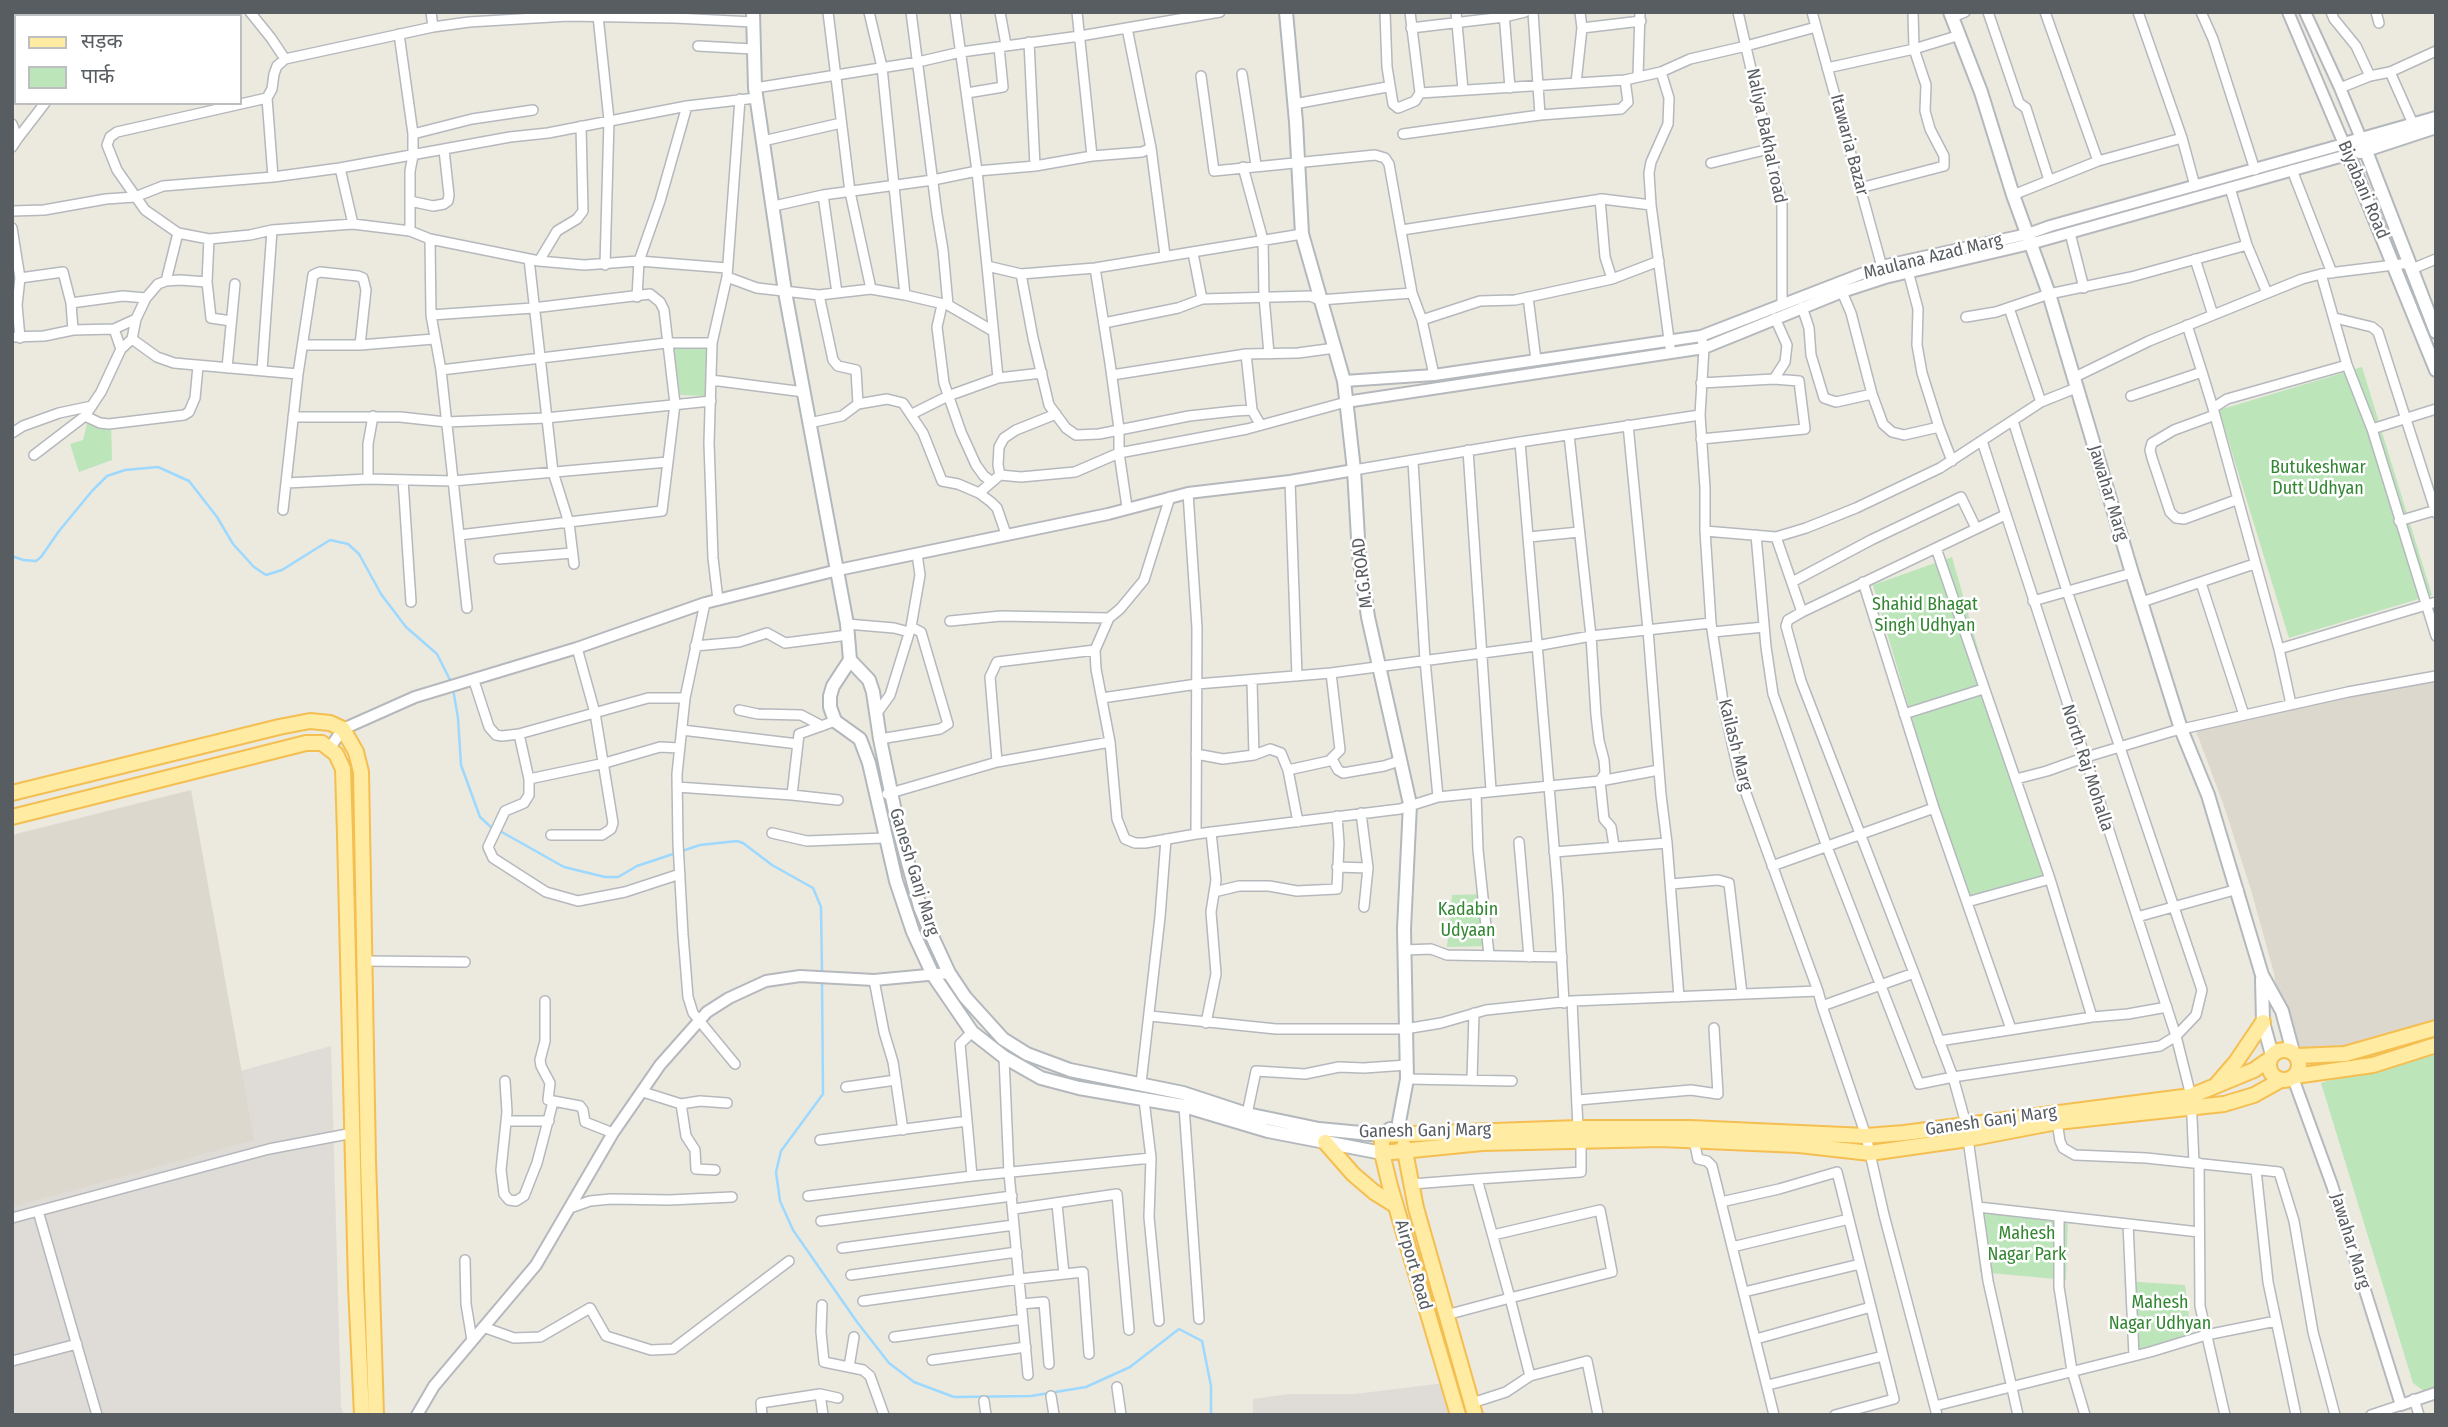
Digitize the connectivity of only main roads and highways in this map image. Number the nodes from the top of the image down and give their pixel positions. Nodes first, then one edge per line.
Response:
1 (1286, 12) edge
2 (1956, 14) edge
3 (753, 17) edge
4 (2435, 128) edge
5 (2363, 146) junction
6 (2346, 150) joint
7 (2436, 332) edge
8 (2436, 370) edge
9 (850, 660) junction
10 (12, 793) edge
11 (13, 813) edge
12 (2262, 975) junction
13 (2263, 1022) junction
14 (2436, 1028) edge
15 (2436, 1045) edge
16 (2295, 1054) junction
17 (2271, 1057) junction
18 (2289, 1078) junction
19 (2213, 1088) junction
20 (2191, 1102) junction
21 (1401, 1128) junction
22 (1967, 1132) junction
23 (1580, 1134) junction
24 (1382, 1135) junction
25 (1325, 1142) junction
26 (1382, 1153) junction
27 (1404, 1153) junction
28 (1395, 1205) junction
29 (1474, 1409) edge
30 (362, 1415) edge
31 (376, 1415) edge
32 (1458, 1415) edge

1 - 21 main road, M.G.ROAD
2 - 12 main road, Jawahar Marg
3 - 9 main road
4 - 5 main road, Maulana Azad Marg
4 - 5 main road, Maulana Azad Marg
5 - 6 main road, Maulana Azad Marg
5 - 7 main road, Biyabani Road
6 - 8 main road, Biyabani Road
9 - 24 main road, Ganesh Ganj Marg
9 - 25 main road
10 - 31 main road
11 - 30 main road
12 - 13 main road
12 - 16 main road
13 - 17 main road
13 - 19 main road
14 - 16 main road
15 - 18 main road
16 - 17 main road
16 - 18 main road
17 - 18 main road
17 - 19 main road, Ganesh Ganj Marg
18 - 20 main road
19 - 20 main road, Ganesh Ganj Marg
20 - 22 main road, Ganesh Ganj Marg
20 - 22 main road
21 - 23 main road, Ganesh Ganj Marg
21 - 24 main road, Ganesh Ganj Marg
21 - 27 main road
22 - 23 main road, Ganesh Ganj Marg
22 - 23 main road
23 - 27 main road
24 - 26 main road, Airport Road
25 - 26 main road
25 - 28 main road
26 - 27 main road
26 - 28 main road, Airport Road
27 - 29 main road
28 - 32 main road, Airport Road

